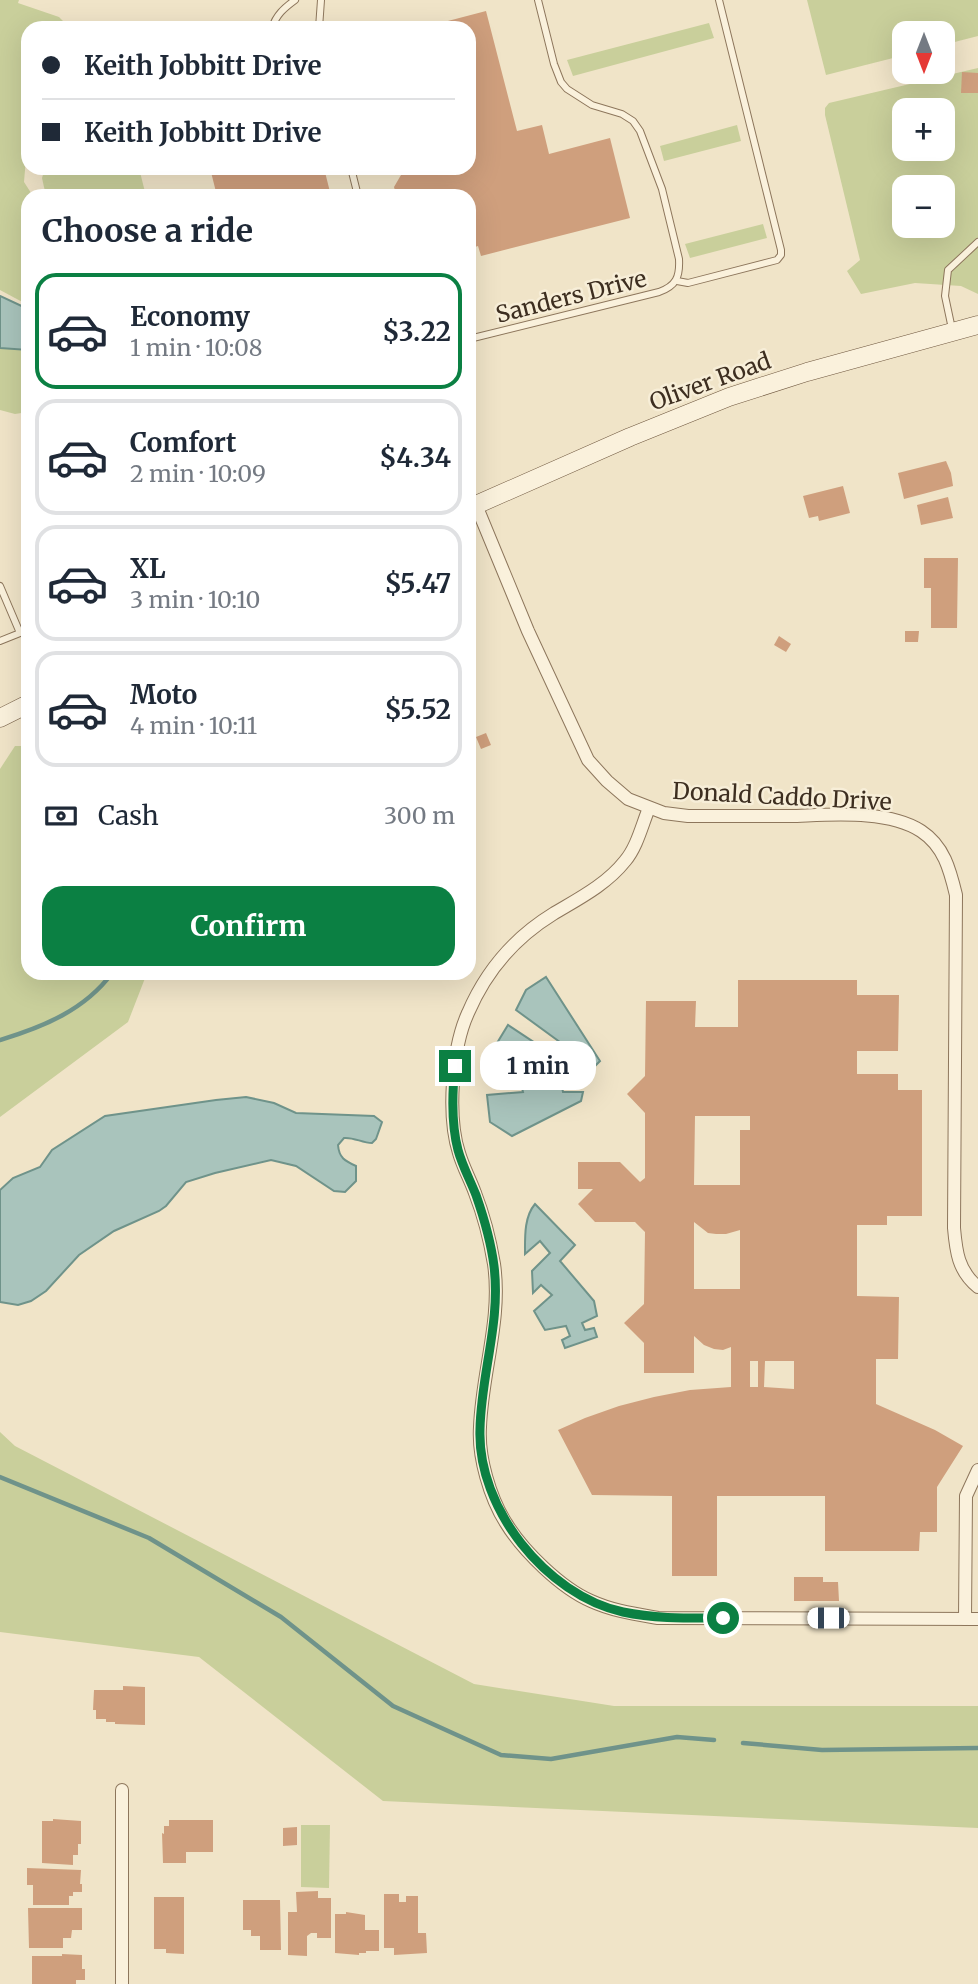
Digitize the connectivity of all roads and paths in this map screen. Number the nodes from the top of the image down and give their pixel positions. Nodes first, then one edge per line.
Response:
1 (295, 0) edge
2 (321, 0) edge
3 (538, 0) edge
4 (719, 0) edge
5 (275, 21) edge
6 (320, 21) edge
7 (978, 242) edge
8 (677, 281) junction
9 (978, 325) edge
10 (952, 331) junction
11 (476, 338) edge
12 (476, 502) edge
13 (476, 513) edge
14 (0, 586) edge
15 (0, 641) edge
16 (21, 708) edge
17 (0, 718) edge
18 (649, 808) junction
19 (978, 1287) edge
20 (978, 1470) edge
21 (972, 1619) edge
22 (122, 1790) dead end
23 (122, 1984) edge

1 - 5 lane
2 - 6 lane
3 - 8 lane, Sanders Drive
4 - 8 lane
7 - 10 lane
8 - 11 lane, Sanders Drive
9 - 10 main road, Oliver Road
10 - 12 main road, Oliver Road
13 - 18 street, Donald Caddo Drive
14 - 15 lane
16 - 17 main road
18 - 19 street, Donald Caddo Drive
18 - 21 street
20 - 21 street
22 - 23 street

